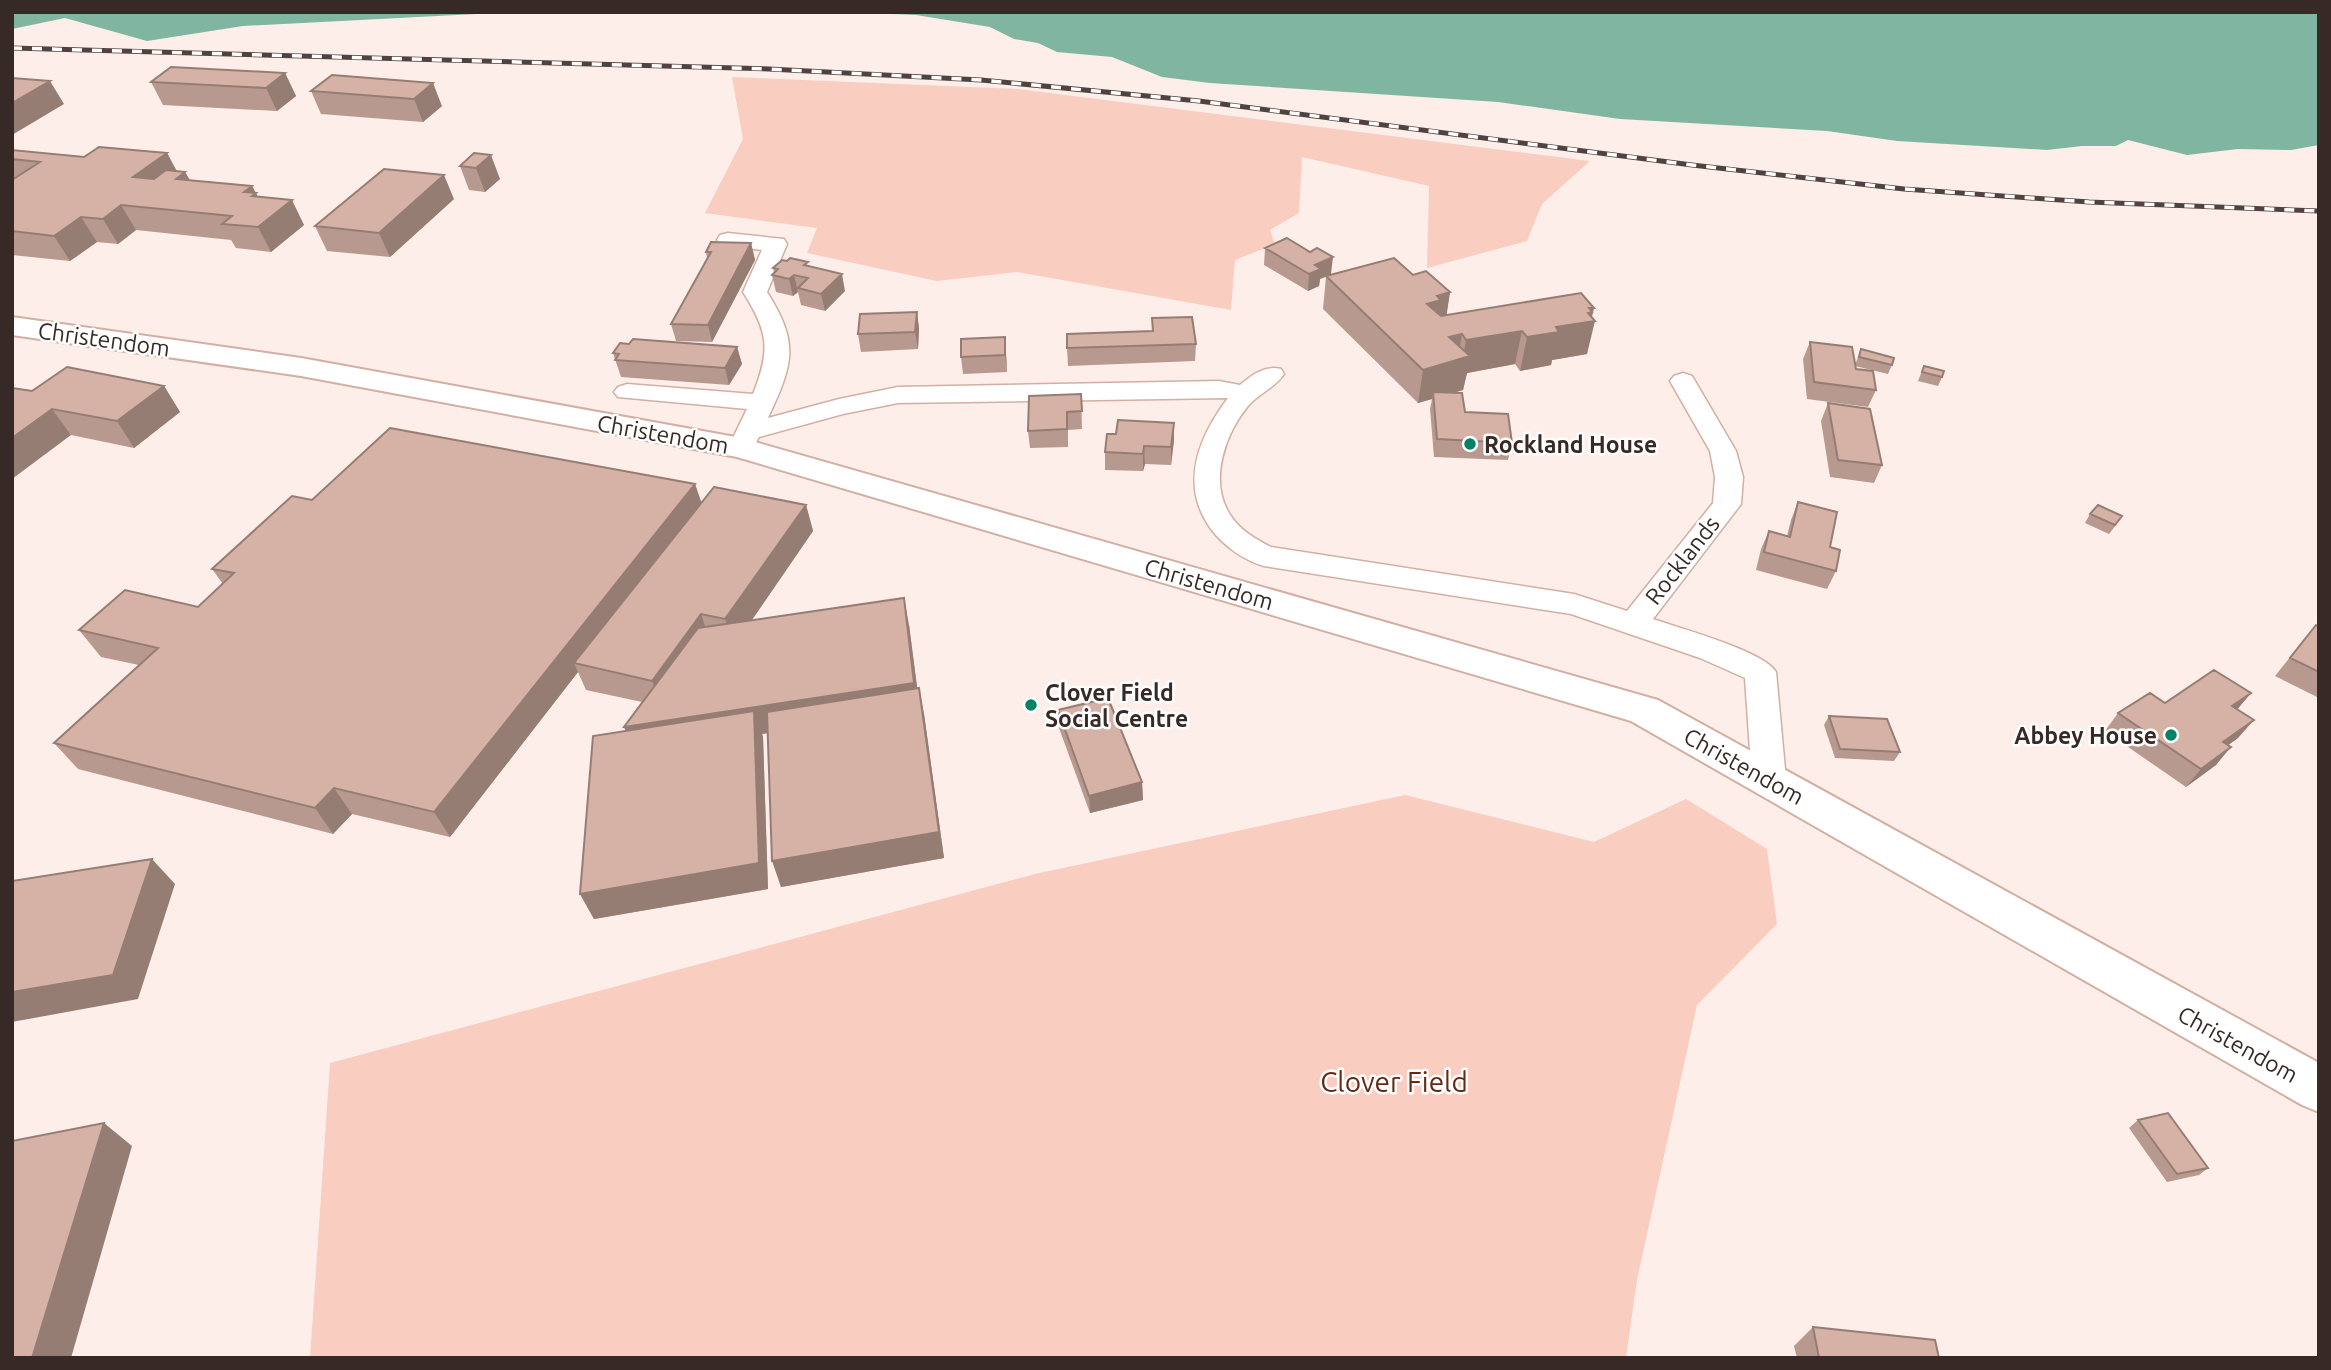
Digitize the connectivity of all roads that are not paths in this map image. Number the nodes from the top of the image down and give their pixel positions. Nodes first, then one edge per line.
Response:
1 (728, 240) edge
2 (12, 326) edge
3 (1272, 374) dead end
4 (1683, 382) dead end
5 (627, 392) dead end
6 (1242, 393) junction
7 (762, 402) junction
8 (745, 440) junction
9 (1633, 624) junction
10 (1769, 780) junction
11 (2319, 1089) edge

1 - 7 street
2 - 8 street, Christendom
3 - 6 street
4 - 9 street, Rocklands
5 - 7 street
6 - 8 street
6 - 9 street
7 - 8 street
8 - 10 street, Christendom
9 - 10 street
10 - 11 street, Christendom

